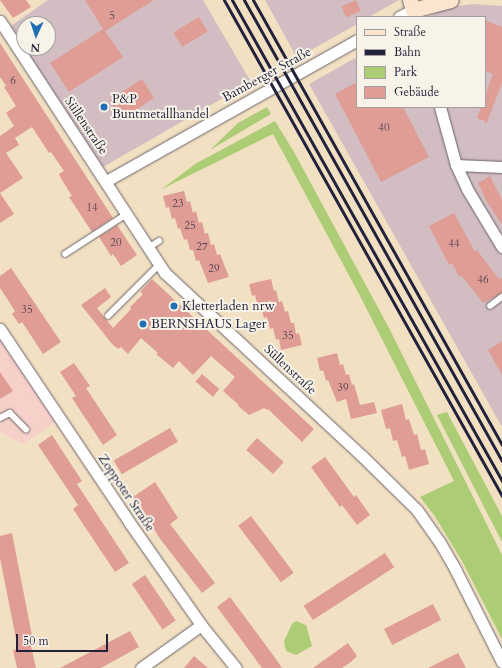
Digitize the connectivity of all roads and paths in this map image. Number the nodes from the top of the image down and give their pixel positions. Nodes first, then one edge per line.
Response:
1 (451, 0) edge
2 (413, 9) edge
3 (401, 16) edge
4 (0, 21) edge
5 (356, 41) edge
6 (440, 108) edge
7 (456, 165) junction
8 (502, 167) edge
9 (106, 181) junction
10 (127, 214) junction
11 (159, 241) dead end
12 (502, 247) edge
13 (148, 248) junction
14 (65, 254) dead end
15 (159, 265) junction
16 (502, 298) edge
17 (490, 306) dead end
18 (108, 316) dead end
19 (0, 329) edge
20 (0, 418) edge
21 (26, 429) dead end
22 (201, 625) junction
23 (502, 662) edge
24 (142, 668) edge
25 (236, 668) edge

1 - 2 street
2 - 3 street
4 - 9 street, Süllenstraße
5 - 9 street, Bamberger Straße
6 - 7 street
7 - 8 street
7 - 12 street
9 - 10 street, Süllenstraße
10 - 13 street, Süllenstraße
10 - 14 lane
11 - 13 lane
13 - 15 street, Süllenstraße
15 - 18 lane
15 - 23 street, Süllenstraße
16 - 17 lane
19 - 22 street, Zoppoter Straße
20 - 21 lane
22 - 24 street
22 - 25 street, Zoppoter Straße

